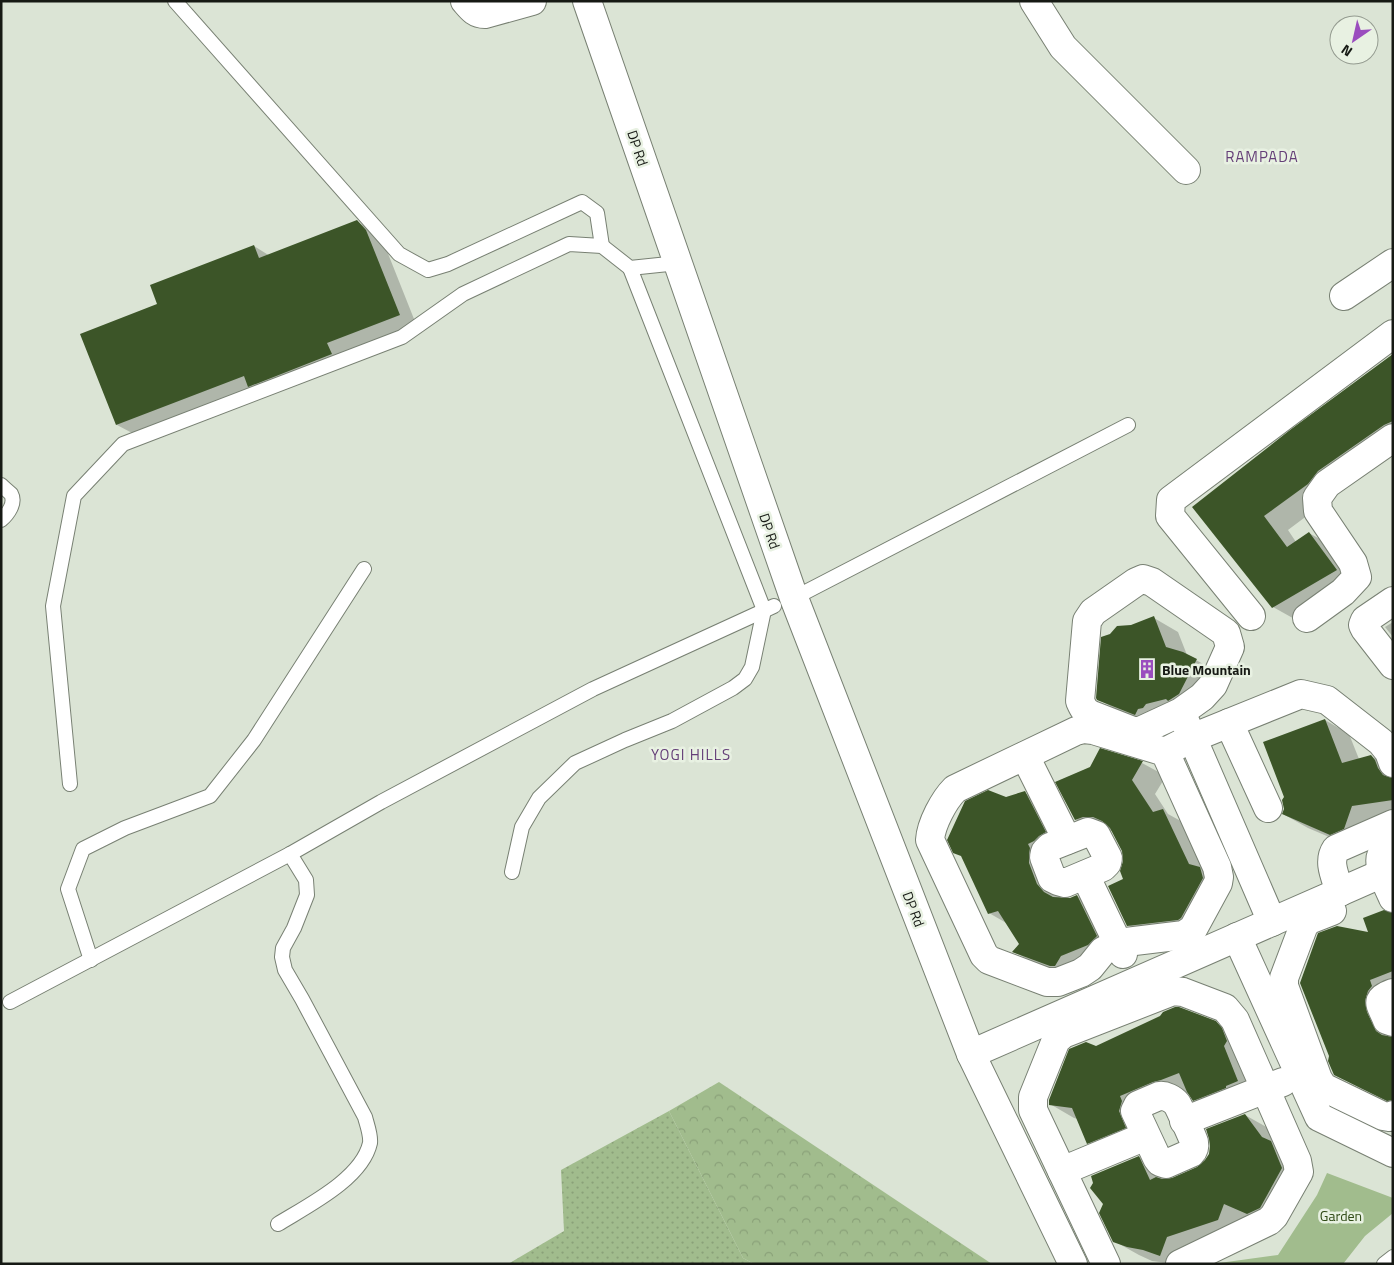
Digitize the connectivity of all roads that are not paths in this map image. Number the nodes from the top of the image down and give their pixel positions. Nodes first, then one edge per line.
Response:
1 (175, 1) edge
2 (465, 1) edge
3 (532, 1) edge
4 (587, 1) edge
5 (1034, 1) edge
6 (1186, 170) dead end
7 (602, 246) junction
8 (678, 263) junction
9 (1393, 263) edge
10 (630, 268) junction
11 (1344, 296) dead end
12 (1393, 334) edge
13 (1128, 426) dead end
14 (1393, 438) edge
15 (1, 485) edge
16 (1, 520) edge
17 (364, 569) dead end
18 (1393, 601) edge
19 (777, 605) junction
20 (1251, 616) dead end
21 (1307, 618) dead end
22 (1393, 664) edge
23 (1181, 712) junction
24 (1229, 723) junction
25 (1192, 738) junction
26 (1165, 752) junction
27 (1025, 756) junction
28 (1393, 762) edge
29 (70, 784) dead end
30 (1268, 808) dead end
31 (1393, 824) edge
32 (1393, 846) edge
33 (290, 854) junction
34 (512, 872) dead end
35 (1388, 887) edge
36 (1340, 892) junction
37 (1272, 922) junction
38 (1237, 937) junction
39 (1121, 949) junction
40 (91, 960) junction
41 (1393, 993) edge
42 (10, 1002) dead end
43 (1393, 1022) edge
44 (971, 1054) junction
45 (1300, 1076) junction
46 (1266, 1090) junction
47 (1393, 1115) edge
48 (1184, 1121) junction
49 (1146, 1136) junction
50 (1393, 1153) edge
51 (1062, 1171) junction
52 (278, 1224) dead end
53 (1393, 1257) edge
54 (1073, 1264) edge
55 (1106, 1264) edge
56 (1180, 1264) edge
57 (1384, 1264) edge

1 - 7 lane
2 - 3 street
4 - 8 street, DP Rd
5 - 6 street
7 - 10 lane
7 - 29 lane
8 - 10 lane
8 - 19 street, DP Rd
9 - 11 street
10 - 19 lane
12 - 20 street
13 - 19 lane
14 - 21 street
15 - 16 lane
17 - 40 lane
18 - 22 street
19 - 33 lane
19 - 34 lane
19 - 44 street, DP Rd
23 - 23 street
23 - 25 street
24 - 25 street
24 - 28 street
24 - 30 street
25 - 26 street
25 - 37 street
26 - 27 street
26 - 39 street
27 - 39 street
27 - 39 street
31 - 36 street
32 - 35 street
33 - 40 lane
33 - 52 lane
35 - 36 street
35 - 47 street
36 - 37 street
37 - 38 street
38 - 44 street
38 - 45 street
40 - 42 lane
41 - 43 street
44 - 54 street, DP Rd
45 - 46 street
45 - 50 street
46 - 48 street
46 - 51 street
46 - 56 street
48 - 49 street
48 - 49 street
49 - 51 street
51 - 55 street
53 - 57 lane

